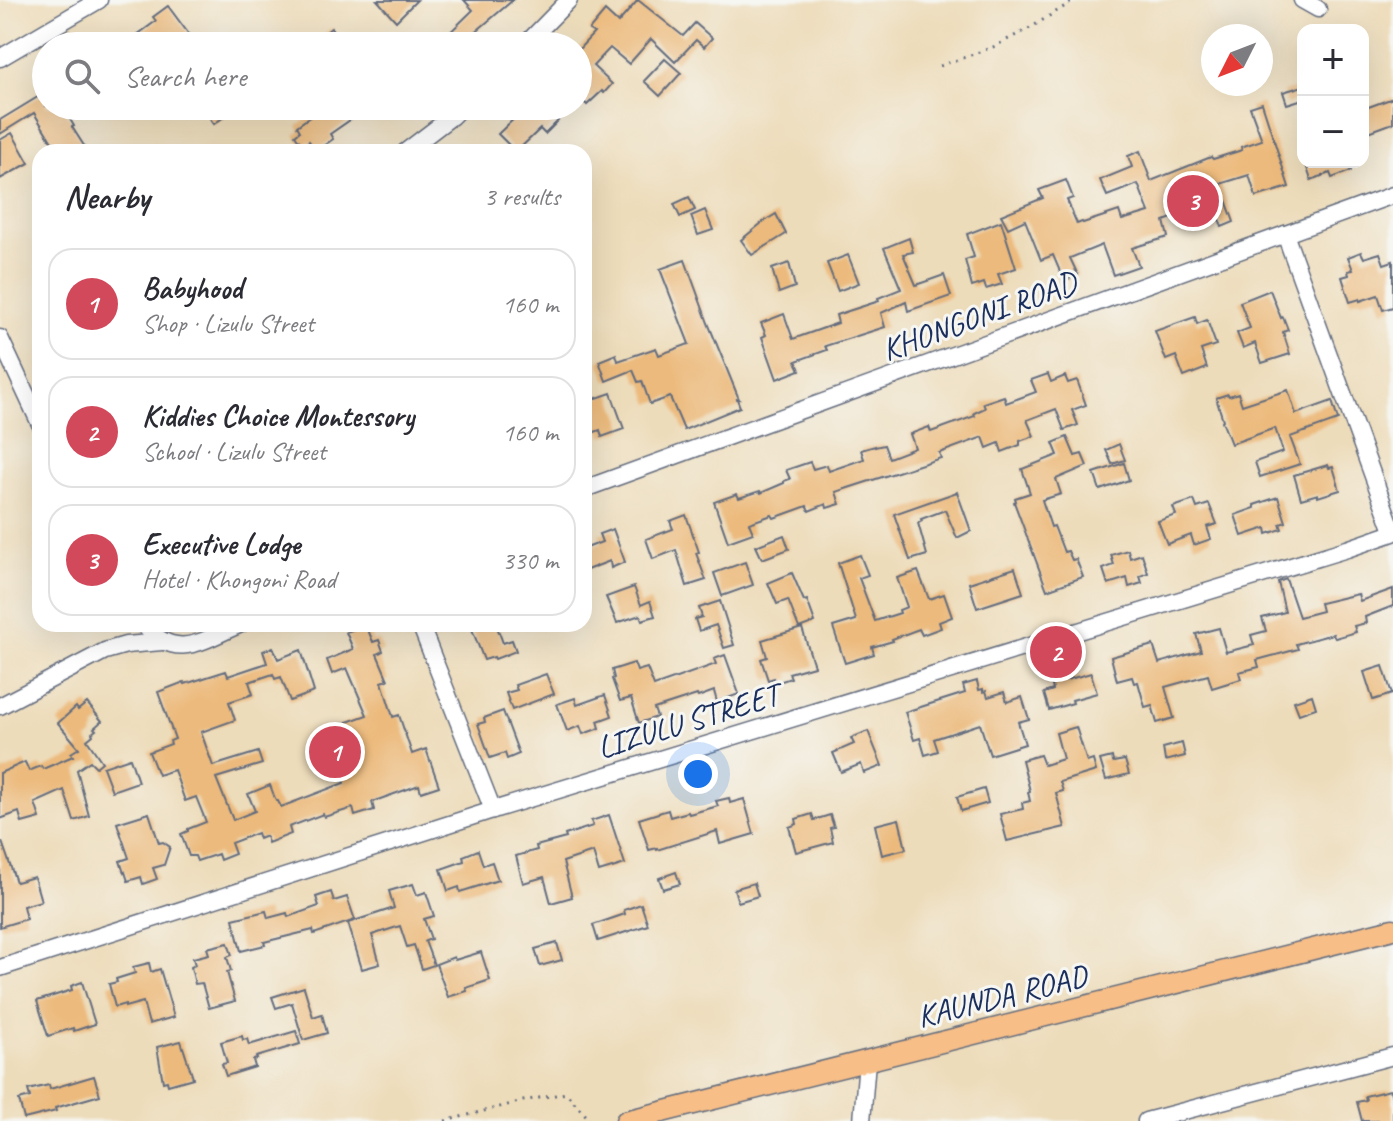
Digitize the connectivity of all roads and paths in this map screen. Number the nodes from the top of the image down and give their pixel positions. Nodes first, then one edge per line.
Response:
1 (99, 0) edge
2 (569, 0) edge
3 (1075, 0) edge
4 (1302, 0) edge
5 (1318, 9) dead end
6 (44, 32) edge
7 (538, 32) edge
8 (32, 39) edge
9 (0, 58) edge
10 (940, 66) dead end
11 (447, 120) edge
12 (416, 144) edge
13 (1393, 195) edge
14 (1285, 234) junction
15 (1, 346) edge
16 (32, 394) edge
17 (592, 486) edge
18 (1393, 532) edge
19 (151, 632) edge
20 (221, 632) edge
21 (423, 632) edge
22 (162, 642) junction
23 (0, 706) edge
24 (493, 810) junction
25 (1393, 929) edge
26 (0, 968) edge
27 (1393, 1056) edge
28 (867, 1061) junction
29 (445, 1121) edge
30 (591, 1121) edge
31 (626, 1121) edge
32 (862, 1121) edge
33 (1146, 1121) edge

1 - 6 street
2 - 7 street
3 - 10 path
4 - 5 street
8 - 9 street
11 - 12 street
13 - 14 street, KHONGONI ROAD
14 - 17 street, KHONGONI ROAD
14 - 18 street
15 - 16 street
18 - 24 street, LIZULU STREET
19 - 22 street
20 - 22 street
21 - 24 street
22 - 23 street
24 - 26 street, LIZULU STREET
25 - 28 main road, KAUNDA ROAD
27 - 33 street
28 - 31 main road, KAUNDA ROAD
28 - 32 street
29 - 30 path

